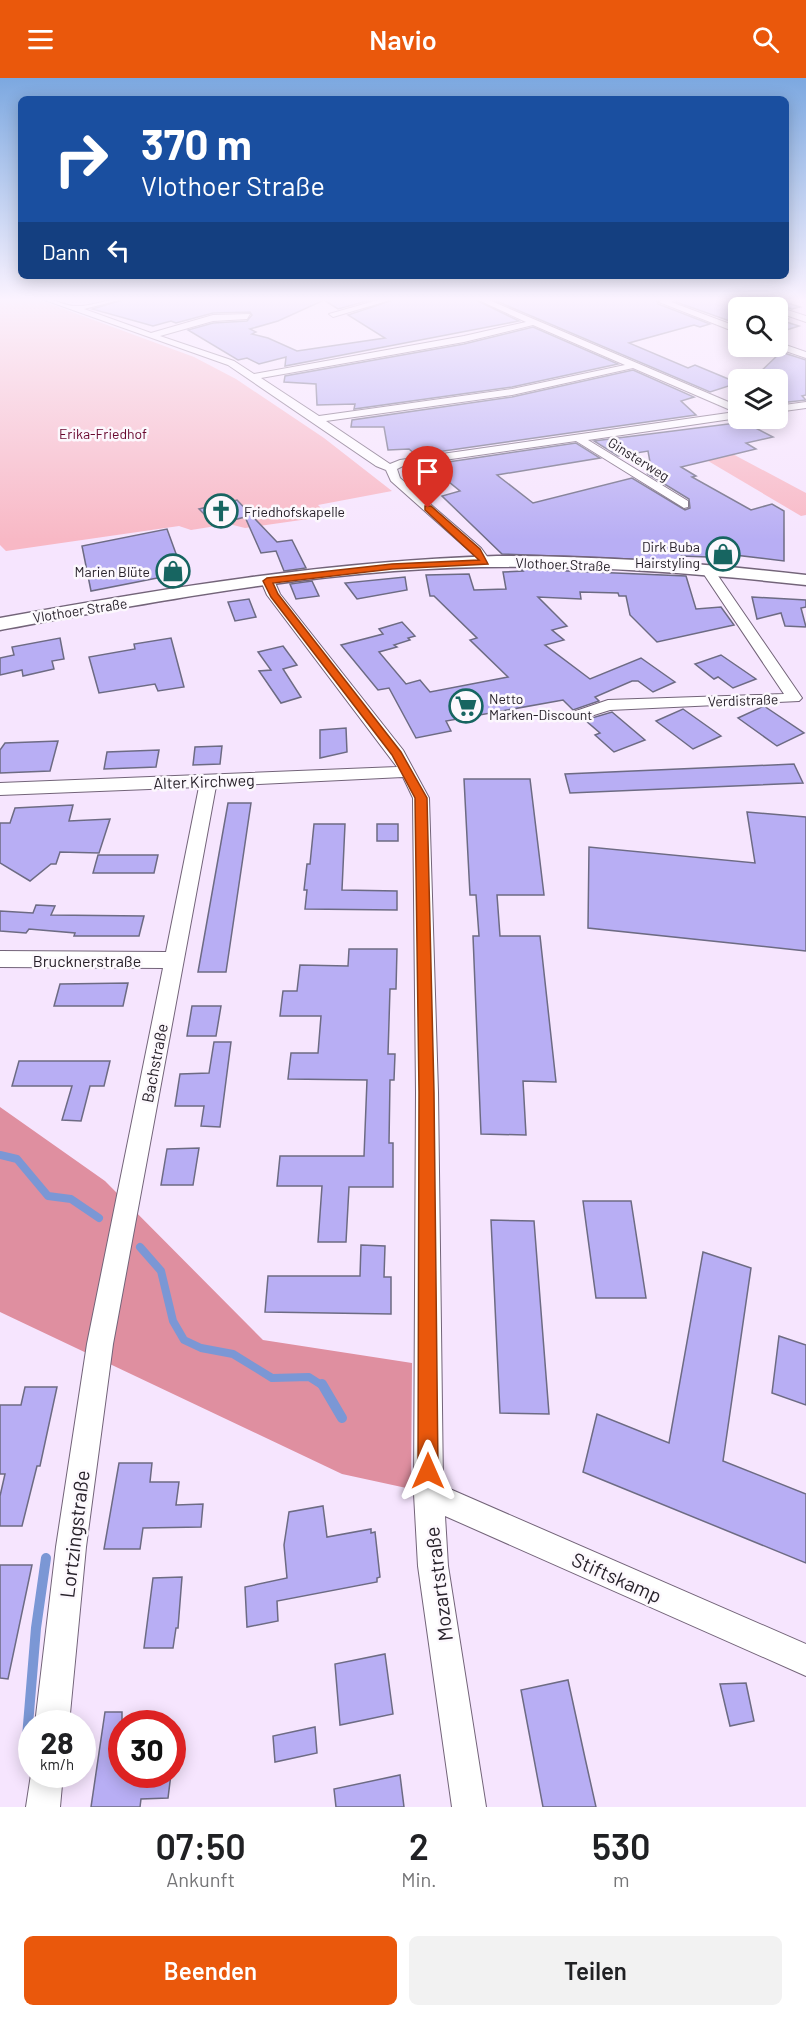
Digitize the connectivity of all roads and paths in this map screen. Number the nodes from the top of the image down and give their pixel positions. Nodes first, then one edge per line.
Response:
1 (255, 379) edge
2 (574, 379) edge
3 (667, 379) edge
4 (806, 405) edge
5 (728, 406) edge
6 (788, 407) edge
7 (728, 416) edge
8 (317, 419) junction
9 (578, 438) junction
10 (391, 468) junction
11 (684, 504) dead end
12 (485, 562) junction
13 (707, 570) junction
14 (806, 580) edge
15 (267, 581) junction
16 (0, 624) edge
17 (800, 698) edge
18 (575, 716) dead end
19 (408, 771) junction
20 (209, 782) junction
21 (0, 789) edge
22 (0, 959) edge
23 (174, 960) junction
24 (100, 1344) joint
25 (429, 1494) junction
26 (806, 1660) edge
27 (54, 1710) edge
28 (45, 1788) edge
29 (43, 1807) edge
30 (469, 1807) edge

1 - 8 street
2 - 8 street
3 - 5 street
4 - 6 street
7 - 9 street
8 - 10 street
9 - 10 street
9 - 11 street, Ginsterweg
10 - 12 street
12 - 13 street, Vlothoer Straße
12 - 15 street, Vlothoer Straße
13 - 14 street, Vlothoer Straße
13 - 17 street, Verdistraße
15 - 16 street, Vlothoer Straße
15 - 19 street, Mozartstraße
17 - 18 street, Verdistraße
19 - 20 street, Alter Kirchweg
19 - 25 street, Mozartstraße
20 - 21 street, Alter Kirchweg
20 - 23 street, Bachstraße
22 - 23 street, Brucknerstraße
23 - 24 street, Bachstraße
24 - 27 street, Lortzingstraße
25 - 26 street, Stiftskamp
25 - 30 street, Mozartstraße
28 - 29 street

